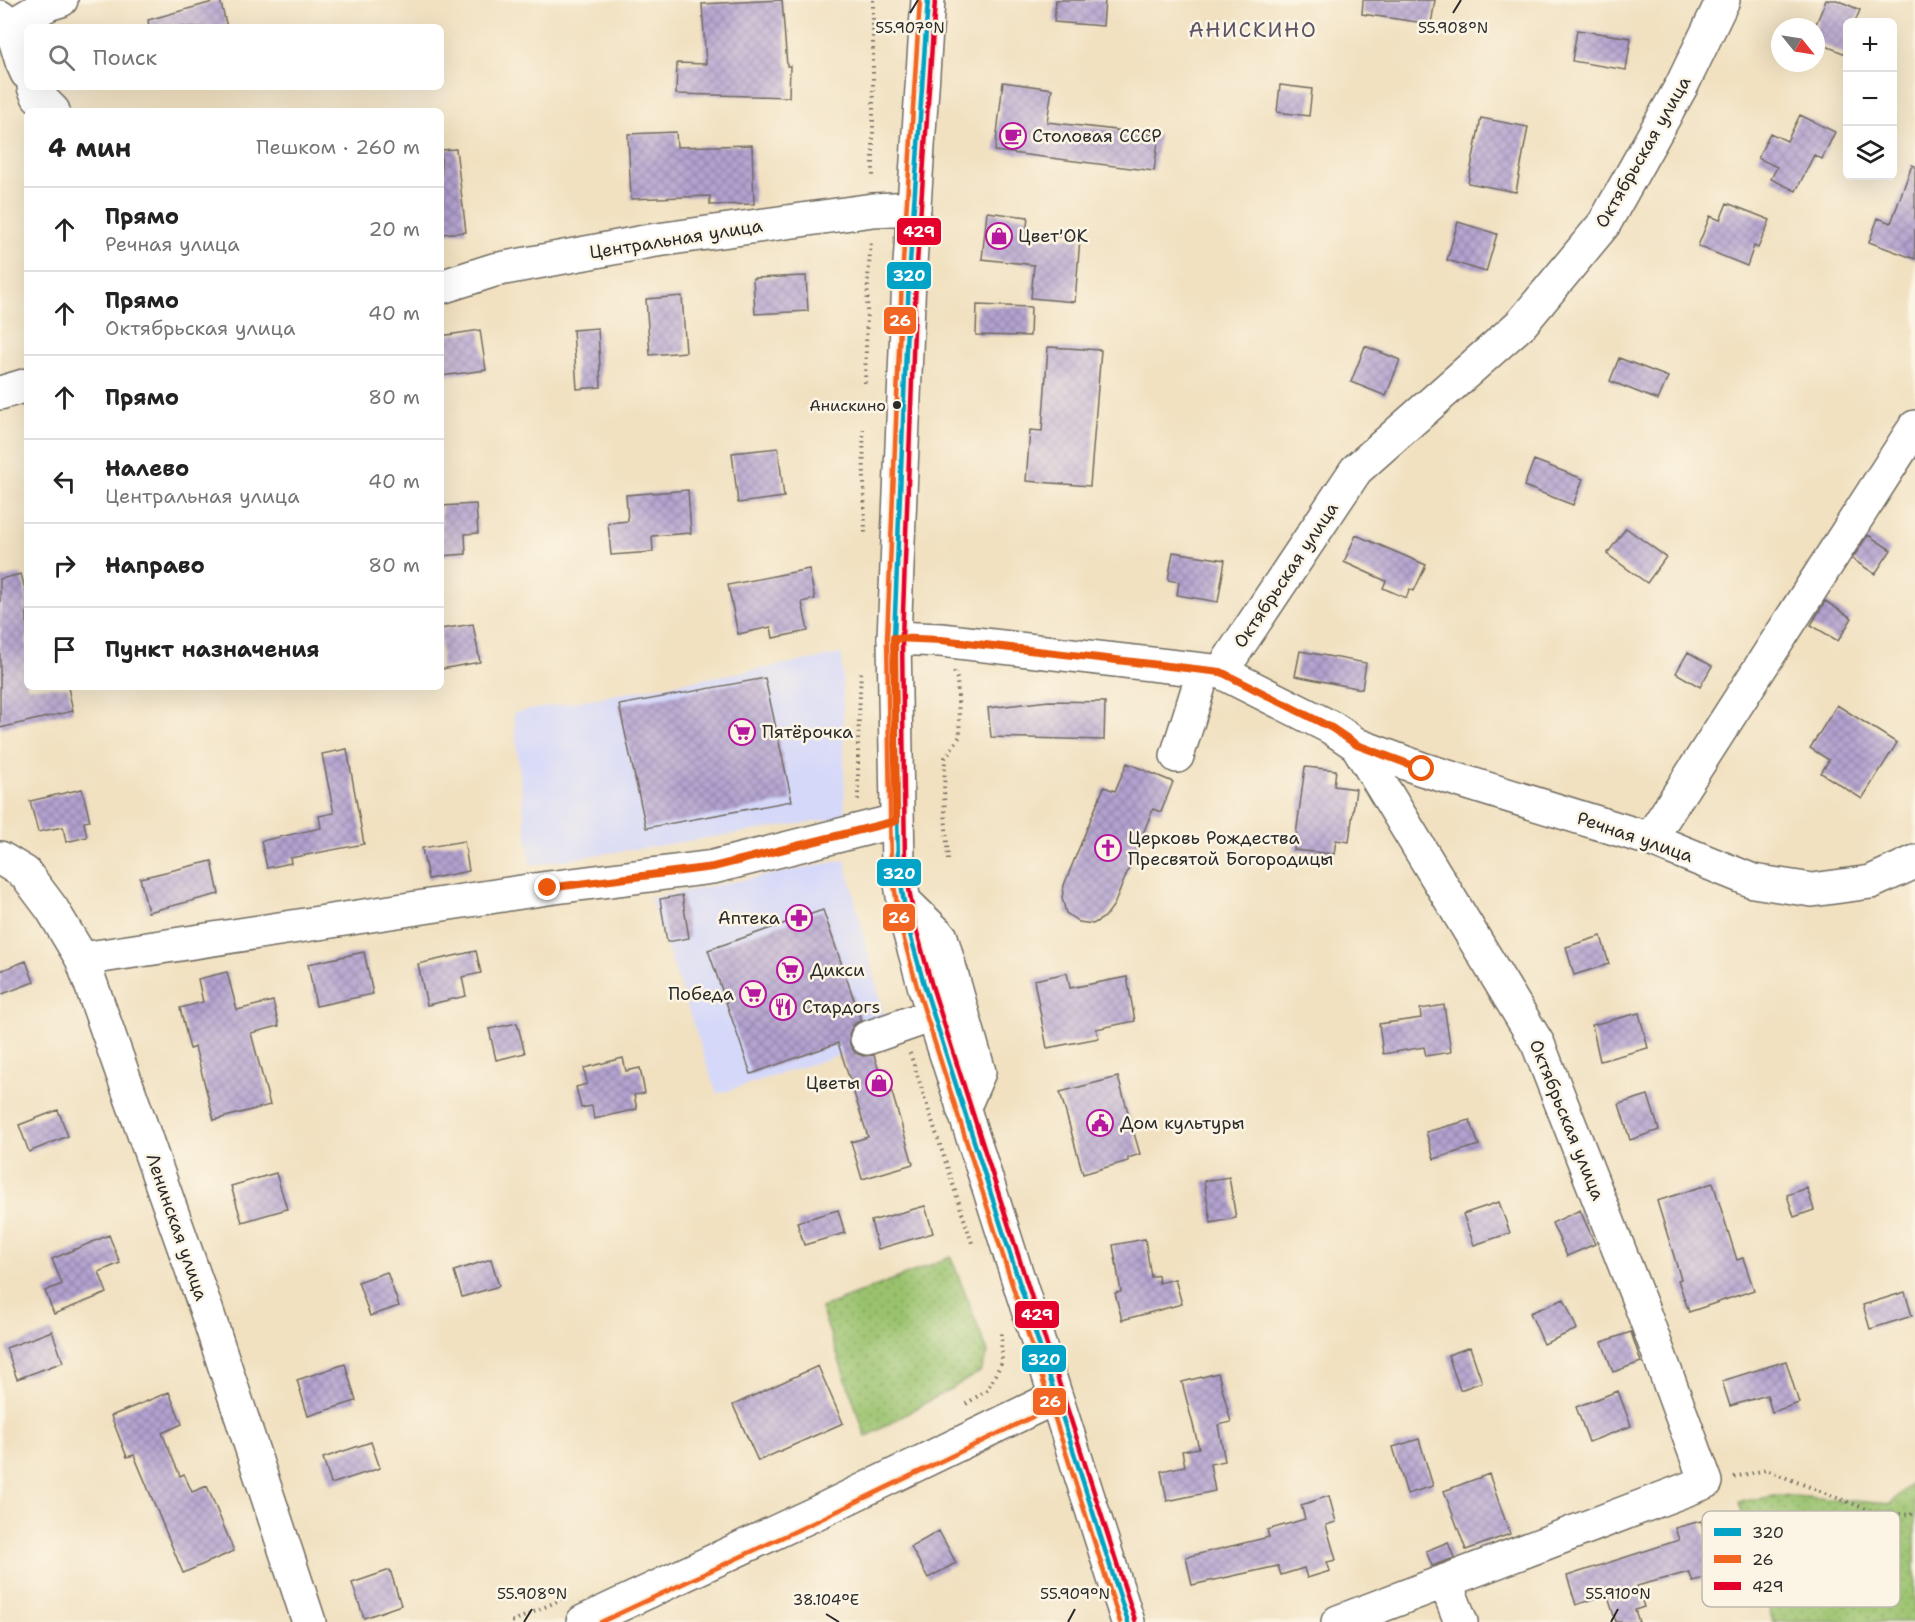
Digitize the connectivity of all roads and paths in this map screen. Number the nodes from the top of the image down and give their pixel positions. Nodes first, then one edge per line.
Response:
1 (61, 0) edge
2 (873, 0) edge
3 (928, 0) edge
4 (1723, 0) edge
5 (6, 21) edge
6 (24, 66) edge
7 (35, 90) edge
8 (51, 108) edge
9 (914, 208) junction
10 (873, 210) junction
11 (444, 286) edge
12 (865, 383) dead end
13 (24, 386) edge
14 (0, 393) edge
15 (1915, 427) edge
16 (863, 429) dead end
17 (865, 541) dead end
18 (894, 638) junction
19 (941, 640) junction
20 (862, 664) dead end
21 (1213, 671) junction
22 (1357, 745) junction
23 (1178, 756) dead end
24 (896, 821) junction
25 (858, 830) junction
26 (1650, 839) junction
27 (0, 858) edge
28 (948, 860) dead end
29 (1915, 862) edge
30 (904, 900) junction
31 (82, 958) junction
32 (933, 1015) junction
33 (902, 1026) junction
34 (867, 1038) dead end
35 (963, 1109) junction
36 (975, 1253) dead end
37 (1001, 1333) dead end
38 (1056, 1397) junction
39 (961, 1407) dead end
40 (1706, 1482) junction
41 (1871, 1511) edge
42 (1915, 1511) edge
43 (1900, 1514) edge
44 (1445, 1581) junction
45 (573, 1610) edge
46 (309, 1622) edge
47 (512, 1622) edge
48 (1128, 1622) edge
49 (1338, 1622) edge
50 (1461, 1622) edge

1 - 5 street
2 - 10 path
3 - 9 street
4 - 21 street, Октябрьская улица
5 - 6 street
7 - 8 street
9 - 10 street, Центральная улица
9 - 18 street
10 - 11 street, Центральная улица
10 - 12 path
13 - 14 street
15 - 26 street
16 - 17 path
18 - 19 street
18 - 24 street
19 - 21 street
19 - 28 path
20 - 25 path
21 - 22 street, Октябрьская улица
21 - 23 street
22 - 26 street, Речная улица
22 - 40 street, Октябрьская улица
24 - 25 street
24 - 30 street
25 - 31 street
26 - 29 street, Речная улица
27 - 31 street, Ленинская улица
30 - 32 street
30 - 35 street
31 - 46 street, Ленинская улица
32 - 33 street
32 - 35 street
33 - 34 street
33 - 36 path
35 - 38 street
37 - 39 path
38 - 45 street
38 - 48 street
40 - 41 path
40 - 44 street
42 - 43 path
44 - 49 street
44 - 50 street
45 - 47 path

